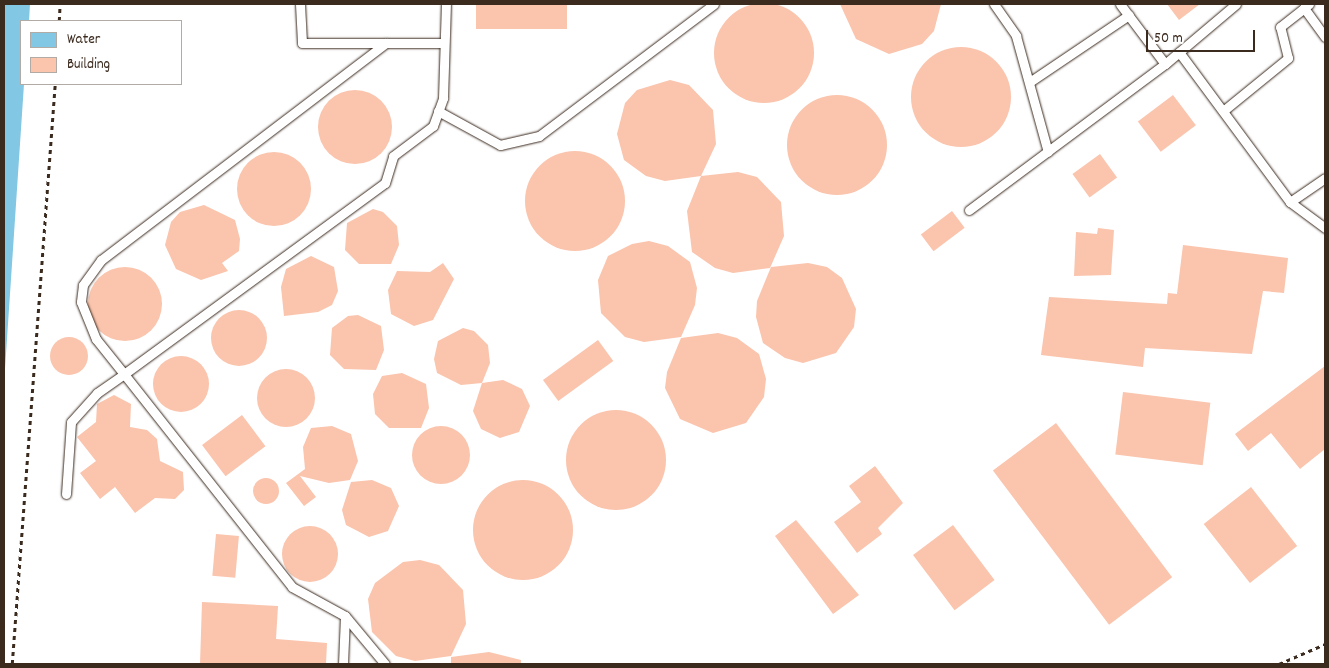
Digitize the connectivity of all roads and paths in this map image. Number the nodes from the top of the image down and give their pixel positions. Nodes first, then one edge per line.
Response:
1 (60, 4) edge
2 (300, 4) edge
3 (446, 4) edge
4 (714, 4) edge
5 (994, 4) edge
6 (1120, 4) edge
7 (1236, 4) edge
8 (1307, 6) edge
9 (1129, 15) junction
10 (59, 20) edge
11 (1325, 37) edge
12 (386, 43) junction
13 (444, 43) junction
14 (1179, 52) junction
15 (1165, 64) junction
16 (1031, 81) junction
17 (55, 85) edge
18 (438, 111) junction
19 (1223, 111) junction
20 (1048, 152) junction
21 (1325, 178) edge
22 (1290, 202) junction
23 (969, 210) dead end
24 (1325, 228) edge
25 (124, 374) junction
26 (66, 494) dead end
27 (345, 616) junction
28 (1325, 644) edge
29 (12, 664) edge
30 (343, 664) edge
31 (385, 664) edge
32 (1279, 664) edge

1 - 10 path
2 - 12 lane
3 - 13 lane
4 - 18 lane
5 - 16 lane
6 - 9 lane
7 - 14 lane
8 - 11 lane
8 - 19 lane
9 - 15 lane
9 - 16 lane
12 - 13 lane
12 - 25 lane
13 - 18 lane
14 - 15 lane
14 - 19 lane
15 - 20 lane
16 - 20 lane
17 - 29 path
18 - 25 lane
19 - 22 lane
20 - 23 lane
21 - 22 lane
22 - 24 lane
25 - 26 lane
25 - 27 lane
27 - 30 lane
27 - 31 lane
28 - 32 path

